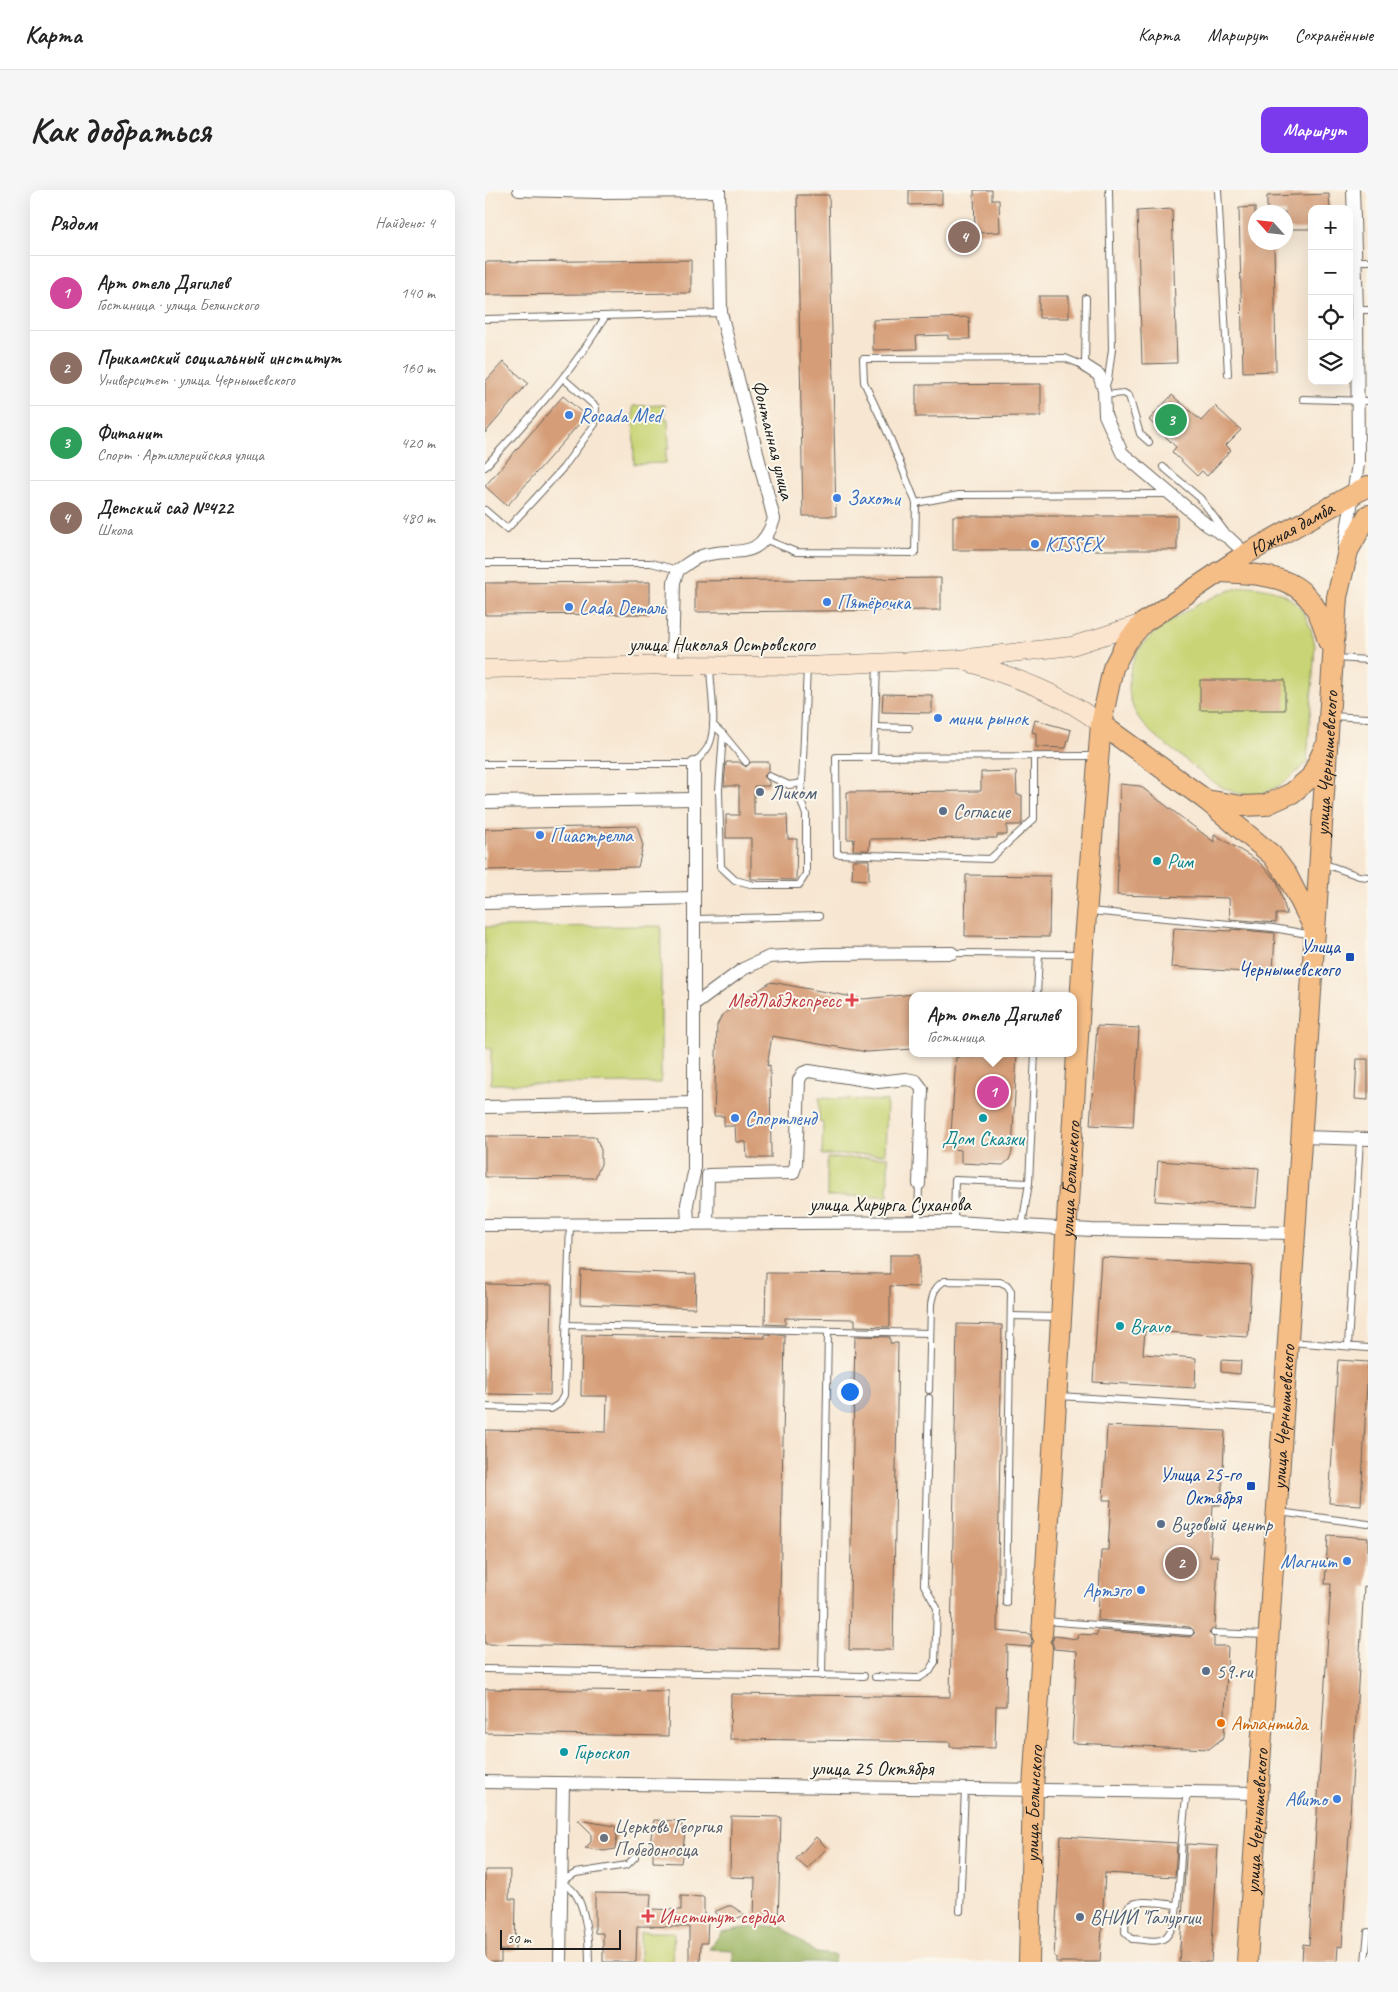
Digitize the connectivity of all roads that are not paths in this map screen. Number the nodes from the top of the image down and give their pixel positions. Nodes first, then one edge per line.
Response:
1 (519, 190) edge
2 (719, 190) edge
3 (1109, 190) edge
4 (1218, 190) edge
5 (1353, 190) edge
6 (1362, 261) edge
7 (1086, 298) dead end
8 (1363, 310) edge
9 (721, 313) junction
10 (605, 317) junction
11 (485, 319) edge
12 (1085, 366) junction
13 (1227, 374) dead end
14 (564, 379) junction
15 (1104, 392) junction
16 (1303, 399) dead end
17 (1363, 401) edge
18 (1149, 442) dead end
19 (485, 467) edge
20 (1163, 467) dead end
21 (1360, 490) edge
22 (1171, 494) junction
23 (916, 503) junction
24 (485, 510) edge
25 (1368, 515) edge
26 (1229, 538) junction
27 (764, 539) junction
28 (1246, 554) junction
29 (485, 563) edge
30 (678, 570) junction
31 (1218, 572) junction
32 (1337, 596) junction
33 (1143, 623) junction
34 (1333, 658) junction
35 (959, 659) junction
36 (1368, 660) edge
37 (877, 663) junction
38 (672, 665) junction
39 (710, 665) junction
40 (807, 666) junction
41 (485, 669) edge
42 (1329, 716) junction
43 (1368, 718) edge
44 (1101, 724) junction
45 (713, 725) junction
46 (875, 727) junction
47 (909, 728) dead end
48 (723, 734) junction
49 (1328, 741) junction
50 (1098, 756) junction
51 (874, 757) junction
52 (1034, 757) junction
53 (745, 762) dead end
54 (485, 764) edge
55 (694, 764) junction
56 (769, 776) dead end
57 (802, 783) junction
58 (694, 799) junction
59 (1206, 800) junction
60 (485, 802) edge
61 (1321, 862) junction
62 (1368, 877) edge
63 (694, 898) junction
64 (485, 903) edge
65 (1086, 910) junction
66 (819, 916) dead end
67 (694, 919) junction
68 (1315, 933) junction
69 (952, 953) joint
70 (1039, 953) junction
71 (1083, 954) junction
72 (1037, 992) edge
73 (694, 1005) junction
74 (1077, 1051) edge
75 (1035, 1057) edge
76 (1077, 1057) edge
77 (694, 1103) junction
78 (485, 1107) edge
79 (1302, 1137) junction
80 (1364, 1139) edge
81 (1029, 1183) junction
82 (919, 1184) joint
83 (918, 1222) junction
84 (953, 1222) junction
85 (688, 1223) junction
86 (707, 1223) junction
87 (570, 1224) junction
88 (485, 1225) edge
89 (1022, 1226) junction
90 (1066, 1229) junction
91 (1295, 1233) junction
92 (1011, 1316) junction
93 (1061, 1317) junction
94 (566, 1325) junction
95 (828, 1331) junction
96 (930, 1333) junction
97 (1289, 1342) junction
98 (1348, 1346) junction
99 (1368, 1348) edge
100 (929, 1390) dead end
101 (1057, 1396) junction
102 (929, 1398) dead end
103 (485, 1407) edge
104 (1284, 1410) junction
105 (1277, 1512) junction
106 (1368, 1524) edge
107 (1006, 1603) dead end
108 (1190, 1632) dead end
109 (1214, 1633) dead end
110 (1042, 1635) junction
111 (1269, 1635) junction
112 (485, 1669) edge
113 (822, 1676) junction
114 (864, 1676) dead end
115 (875, 1677) dead end
116 (485, 1782) edge
117 (563, 1784) junction
118 (965, 1787) junction
119 (1033, 1788) junction
120 (1187, 1792) junction
121 (1258, 1793) junction
122 (635, 1858) dead end
123 (560, 1882) junction
124 (1176, 1905) junction
125 (960, 1911) dead end
126 (1368, 1932) edge
127 (560, 1962) edge
128 (589, 1962) edge
129 (1029, 1962) edge
130 (1247, 1962) edge
131 (1365, 1962) edge

1 - 2 street
2 - 9 street, Фонтанная улица
3 - 15 lane
4 - 13 lane
5 - 6 street, улица Чернышевского
6 - 8 street, улица Чернышевского
7 - 12 lane
8 - 17 street, улица Чернышевского
9 - 10 lane
9 - 27 street, Фонтанная улица
10 - 11 lane
10 - 14 lane
12 - 15 street
12 - 23 lane
14 - 19 lane
14 - 24 lane
15 - 18 lane
15 - 22 street
16 - 17 lane
17 - 21 street, улица Чернышевского
20 - 26 lane
21 - 28 main road, Южная дамба
21 - 32 street, улица Чернышевского
22 - 23 lane
22 - 26 street
23 - 27 lane
25 - 32 main road, улица Чернышевского
26 - 28 street
27 - 30 street
28 - 31 main road, Южная дамба
29 - 30 lane
30 - 38 street
31 - 33 main road, Южная дамба
31 - 34 main road
32 - 34 main road, улица Чернышевского
33 - 35 main road, улица Николая Островского
33 - 44 main road, улица Белинского
34 - 36 lane
34 - 42 main road, улица Чернышевского
35 - 37 main road, улица Николая Островского
35 - 44 main road, улица Николая Островского
37 - 40 main road, улица Николая Островского
37 - 46 lane
38 - 39 main road, улица Николая Островского
38 - 41 main road, улица Николая Островского
39 - 40 main road, улица Николая Островского
39 - 45 lane
40 - 57 lane
42 - 43 lane
42 - 49 main road, улица Чернышевского
44 - 50 main road, улица Белинского
44 - 59 main road
45 - 48 lane
45 - 55 lane
46 - 47 lane
46 - 51 lane
48 - 53 lane
48 - 57 lane
49 - 59 main road
49 - 61 main road, улица Чернышевского
50 - 52 lane
50 - 65 main road, улица Белинского
51 - 52 lane
51 - 52 lane
54 - 55 lane
55 - 58 street
56 - 57 lane
58 - 60 street
58 - 63 street
59 - 68 main road
61 - 62 lane
61 - 68 main road, улица Чернышевского
63 - 64 street
63 - 67 street
65 - 68 lane
65 - 71 main road, улица Белинского
66 - 67 lane
67 - 73 street
68 - 79 main road, улица Чернышевского
69 - 70 lane
69 - 73 street
70 - 71 lane
70 - 72 lane
71 - 74 main road, улица Белинского
73 - 77 street
75 - 81 lane
76 - 90 main road, улица Белинского
77 - 78 street
77 - 85 street
79 - 80 street
79 - 91 main road, улица Чернышевского
80 - 98 lane
81 - 84 lane
81 - 89 lane
82 - 83 lane
82 - 86 street
83 - 84 street, улица Хирурга Суханова
83 - 86 street, улица Хирурга Суханова
84 - 89 street, улица Хирурга Суханова
85 - 86 street, улица Хирурга Суханова
85 - 87 street, улица Хирурга Суханова
87 - 88 street, улица Хирурга Суханова
87 - 94 lane
89 - 90 street, улица Хирурга Суханова
90 - 91 street, улица Хирурга Суханова
90 - 93 main road, улица Белинского
91 - 97 main road, улица Чернышевского
92 - 93 lane
92 - 96 lane
92 - 107 lane
93 - 101 main road, улица Белинского
94 - 95 lane
94 - 103 lane
95 - 96 lane
95 - 113 lane
96 - 100 lane
97 - 98 lane
97 - 104 main road, улица Чернышевского
98 - 99 lane
101 - 104 lane
101 - 110 main road, улица Белинского
102 - 115 lane
104 - 105 main road, улица Чернышевского
105 - 106 lane
105 - 111 main road, улица Чернышевского
108 - 110 lane
109 - 111 lane
110 - 119 main road, улица Белинского
111 - 121 main road, улица Чернышевского
112 - 113 lane
113 - 114 lane
116 - 117 street, улица 25 Октября
117 - 118 street, улица 25 Октября
117 - 123 street
118 - 119 street, улица 25 Октября
118 - 125 lane
119 - 120 street, улица 25 Октября
119 - 129 main road, улица Белинского
120 - 121 street, улица 25 Октября
120 - 124 lane
121 - 130 main road, улица Чернышевского
122 - 123 lane
123 - 127 street
123 - 128 lane
124 - 124 lane
126 - 131 lane

